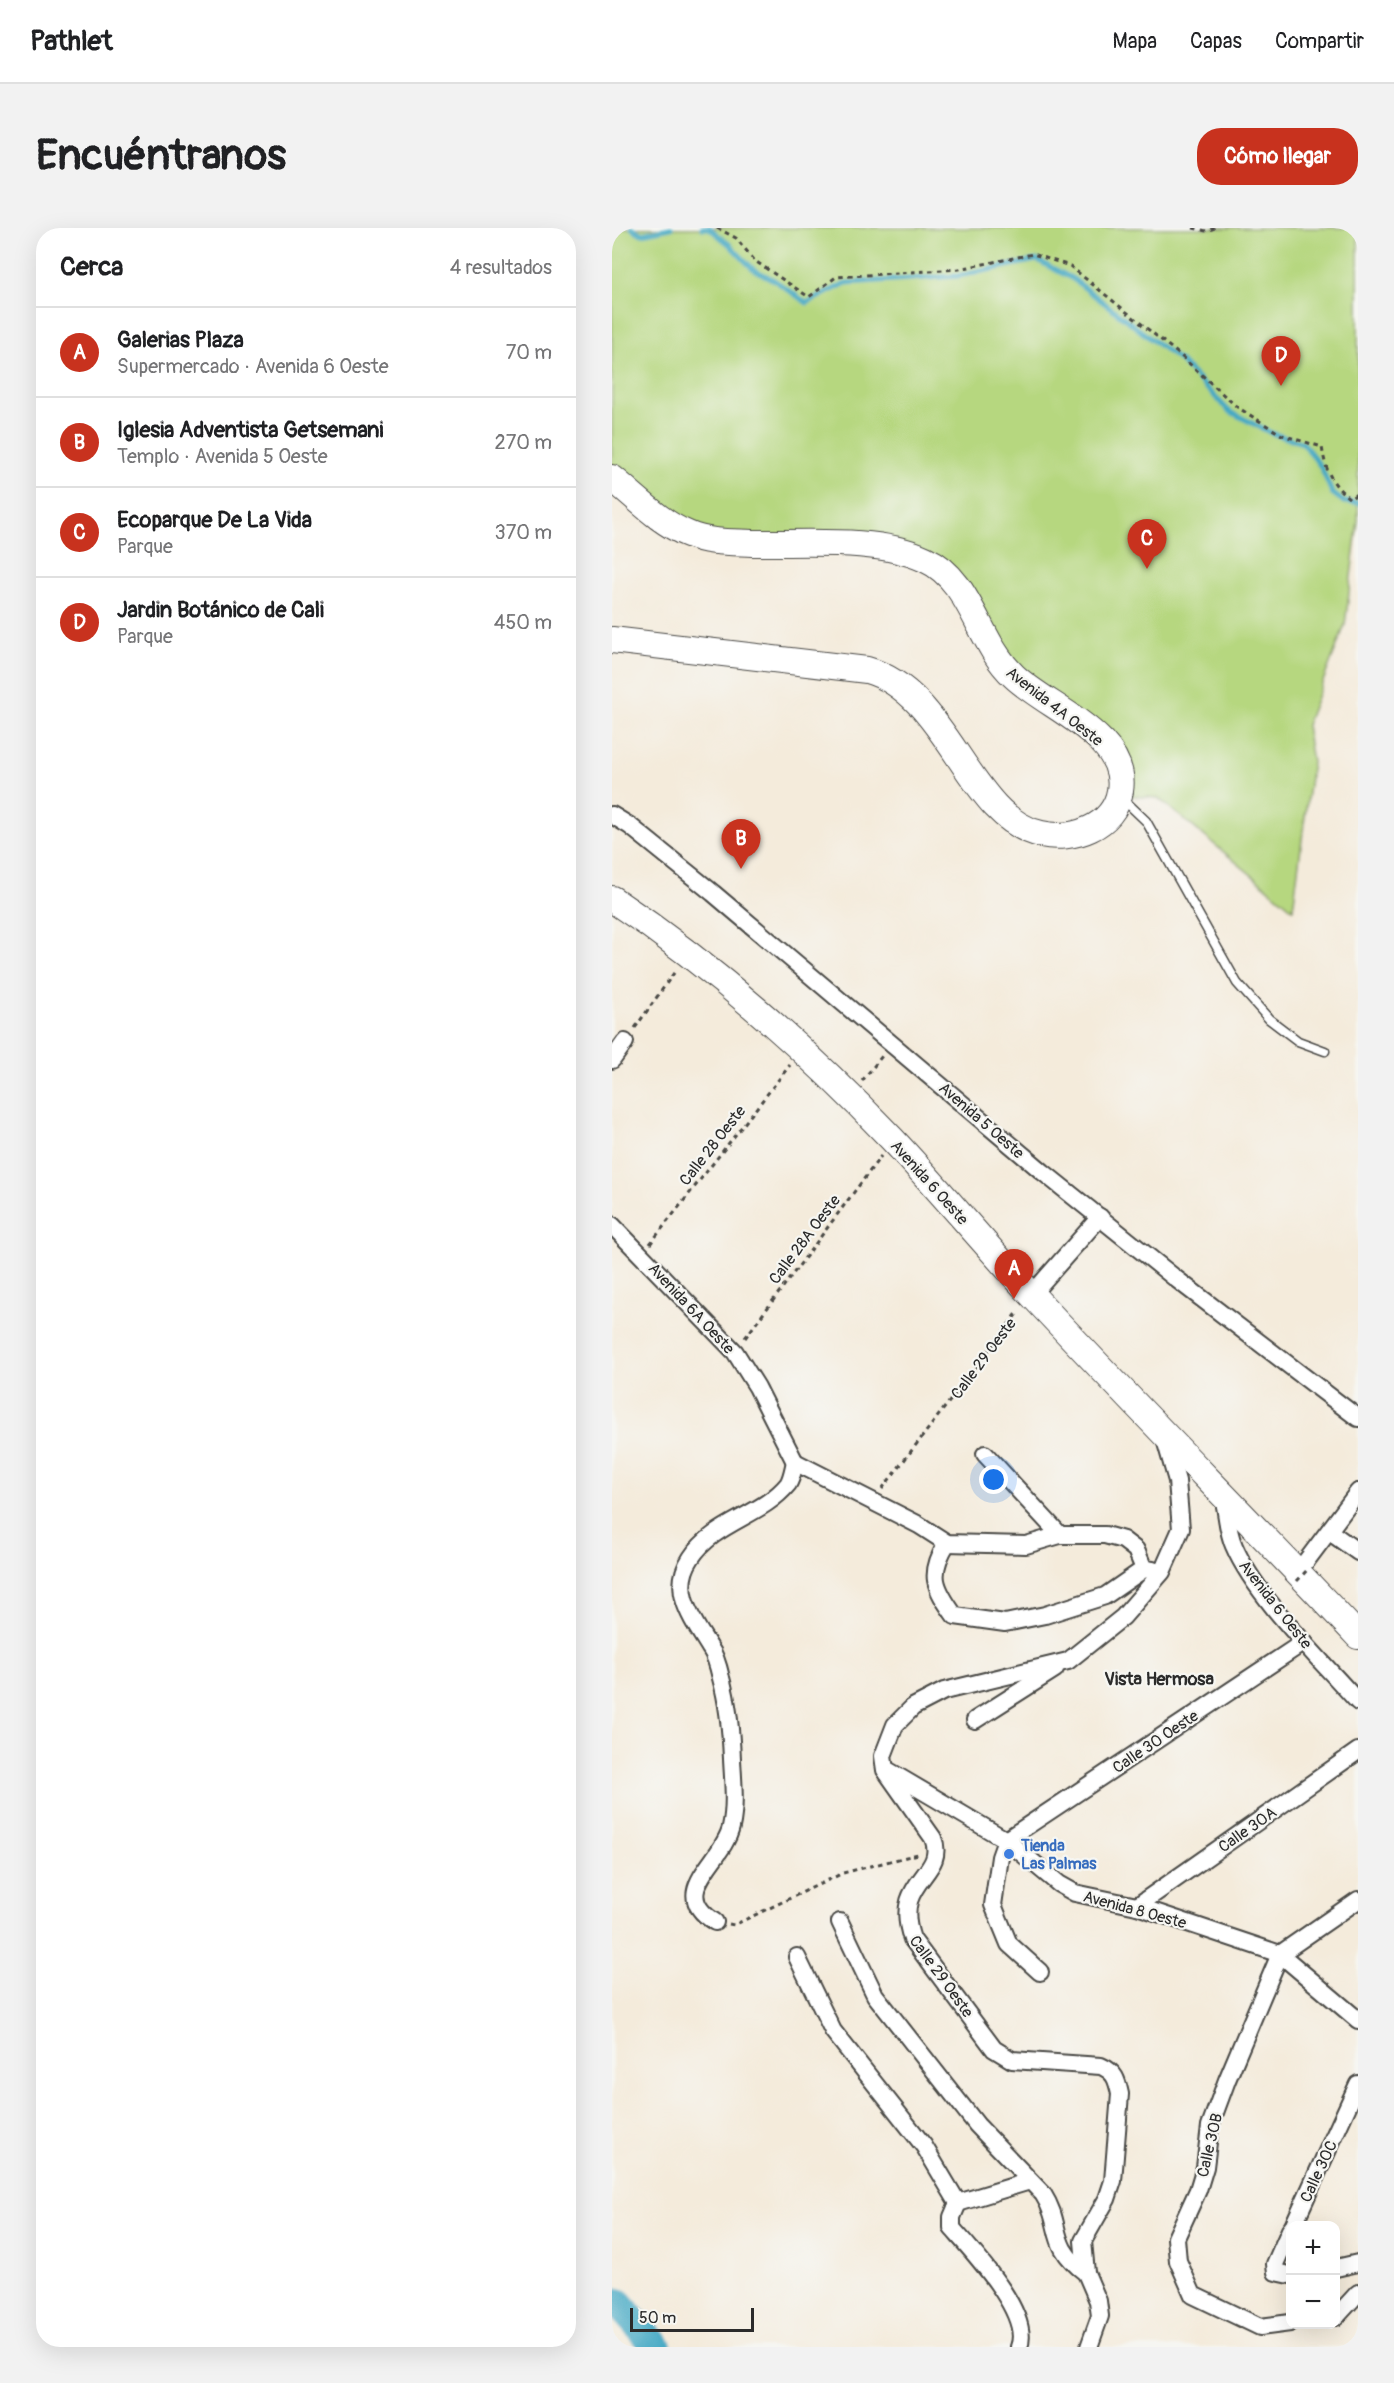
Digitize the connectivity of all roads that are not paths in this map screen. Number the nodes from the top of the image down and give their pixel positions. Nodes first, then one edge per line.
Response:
1 (612, 478) edge
2 (612, 640) edge
3 (1119, 795) junction
4 (612, 815) edge
5 (612, 898) edge
6 (625, 1042) road end
7 (1325, 1051) dead end
8 (612, 1060) edge
9 (1100, 1217) junction
10 (612, 1226) edge
11 (1032, 1294) junction
12 (1358, 1418) edge
13 (1162, 1432) junction
14 (985, 1454) dead end
15 (795, 1462) junction
16 (1222, 1491) junction
17 (1358, 1492) edge
18 (1330, 1532) junction
19 (1060, 1535) junction
20 (947, 1543) junction
21 (1358, 1552) edge
22 (1144, 1569) junction
23 (1162, 1572) junction
24 (1301, 1574) junction
25 (1358, 1636) edge
26 (1304, 1642) junction
27 (1068, 1661) junction
28 (1358, 1702) edge
29 (975, 1720) dead end
30 (1358, 1751) edge
31 (885, 1770) junction
32 (1006, 1840) junction
33 (1358, 1900) edge
34 (1137, 1906) junction
35 (715, 1922) road end
36 (840, 1922) dead end
37 (1280, 1954) junction
38 (796, 1958) dead end
39 (1040, 1972) dead end
40 (1358, 2020) edge
41 (1358, 2084) edge
42 (1030, 2181) junction
43 (958, 2202) junction
44 (1295, 2221) edge
45 (1286, 2239) edge
46 (1358, 2263) edge
47 (1340, 2267) edge
48 (1086, 2273) junction
49 (1286, 2276) edge
50 (1357, 2295) edge
51 (1340, 2312) edge
52 (1286, 2324) edge
53 (1019, 2347) edge
54 (1089, 2347) edge

1 - 3 main road, Avenida 4A Oeste
2 - 3 main road
3 - 7 lane
4 - 9 street, Avenida 5 Oeste
5 - 11 main road, Avenida 6 Oeste
6 - 8 street
9 - 11 street
9 - 12 street, Avenida 5 Oeste
10 - 15 street, Avenida 6A Oeste
11 - 13 main road, Avenida 6 Oeste
13 - 16 main road, Avenida 6 Oeste
13 - 23 street
14 - 19 street
15 - 20 street
15 - 35 street
16 - 24 main road, Avenida 6 Oeste
16 - 26 street, Avenida 6 Oeste
17 - 18 street
18 - 21 street
18 - 24 street
19 - 20 street
19 - 22 street
20 - 22 street
22 - 23 street
23 - 27 street
24 - 25 main road, Avenida 6 Oeste
26 - 28 street, Avenida 6 Oeste
26 - 32 street, Calle 30 Oeste
27 - 29 street
27 - 31 street
30 - 34 street, Calle 30A
31 - 32 street, Avenida 8 Oeste
31 - 48 street, Calle 29 Oeste
32 - 34 street, Avenida 8 Oeste
32 - 39 street
33 - 37 street
34 - 37 street, Avenida 8 Oeste
36 - 42 street
37 - 40 street, Avenida 8 Oeste
37 - 52 street, Calle 30B
38 - 43 street
41 - 44 street, Calle 30C
42 - 43 street
42 - 48 street
43 - 53 street
45 - 49 street
46 - 47 street
48 - 54 street, Calle 29 Oeste
50 - 51 street

